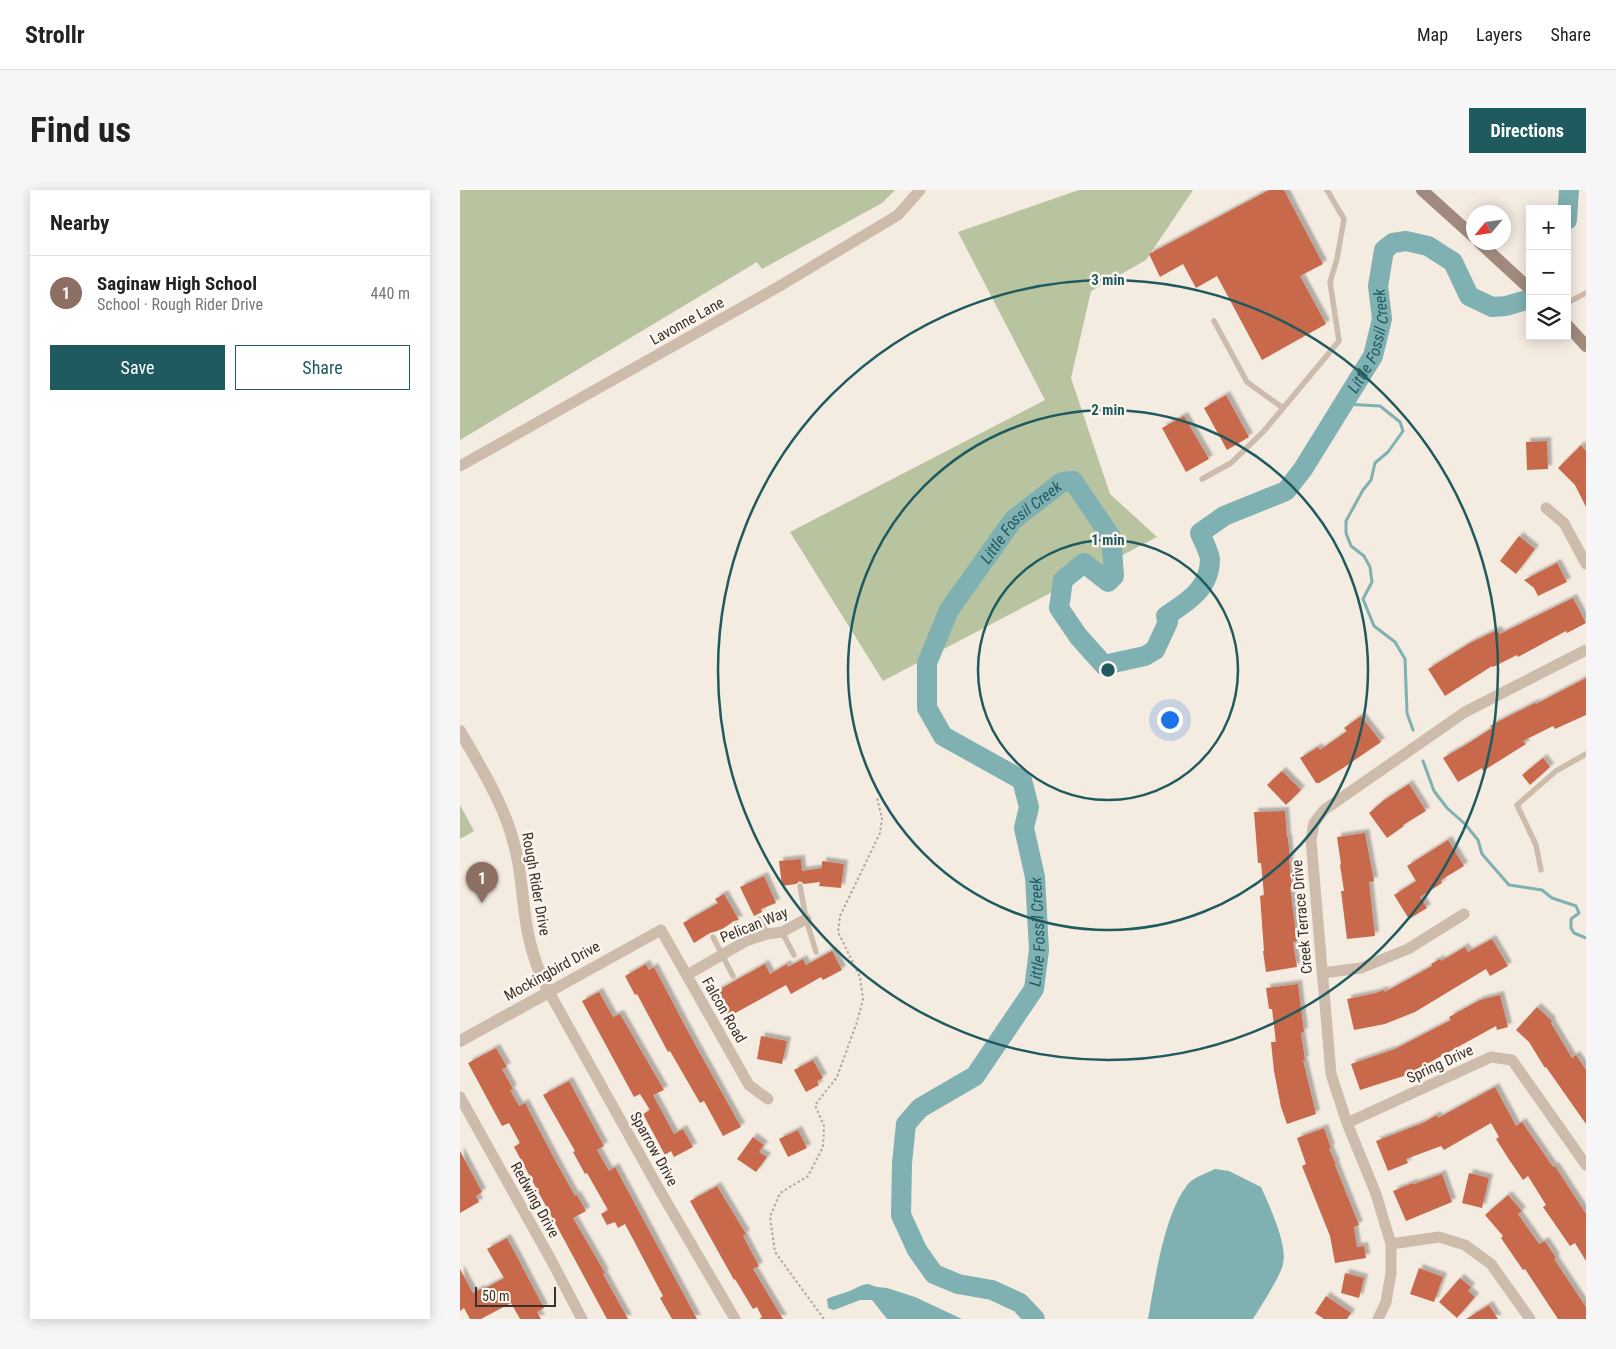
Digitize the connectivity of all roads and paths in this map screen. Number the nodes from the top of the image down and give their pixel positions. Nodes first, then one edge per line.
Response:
1 (920, 190) edge
2 (1327, 190) edge
3 (1422, 190) edge
4 (1466, 230) edge
5 (1488, 250) edge
6 (1526, 285) edge
7 (1586, 293) edge
8 (1571, 301) edge
9 (1214, 321) dead end
10 (1571, 329) edge
11 (1586, 346) edge
12 (1284, 408) junction
13 (460, 466) edge
14 (1202, 478) dead end
15 (1546, 508) dead end
16 (1586, 564) edge
17 (1586, 650) edge
18 (460, 731) edge
19 (1586, 754) edge
20 (877, 798) dead end
21 (1541, 870) dead end
22 (800, 886) dead end
23 (1464, 914) dead end
24 (760, 919) dead end
25 (806, 919) junction
26 (736, 925) dead end
27 (661, 930) joint
28 (782, 932) junction
29 (767, 934) junction
30 (713, 936) dead end
31 (746, 942) junction
32 (816, 952) dead end
33 (722, 954) junction
34 (794, 955) dead end
35 (1322, 973) junction
36 (687, 975) junction
37 (733, 976) dead end
38 (549, 992) junction
39 (460, 1041) edge
40 (460, 1097) edge
41 (768, 1099) dead end
42 (1347, 1124) junction
43 (1586, 1165) edge
44 (1391, 1244) junction
45 (582, 1319) edge
46 (735, 1319) edge
47 (824, 1319) edge
48 (1378, 1319) edge
49 (1530, 1319) edge

1 - 13 street, Lavonne Lane
2 - 12 lane
3 - 4 main road
5 - 6 main road
7 - 8 lane
9 - 12 lane
10 - 11 main road
12 - 14 lane
15 - 16 street
17 - 35 street, Creek Terrace Drive
18 - 38 street, Rough Rider Drive
19 - 21 lane
20 - 47 path
22 - 25 lane
23 - 35 street
24 - 29 lane
25 - 28 street, Pelican Way
25 - 32 lane
26 - 31 lane
27 - 36 street, Falcon Road
27 - 38 street, Mockingbird Drive
28 - 29 street, Pelican Way
28 - 34 lane
29 - 31 street, Pelican Way
30 - 33 lane
31 - 33 street, Pelican Way
33 - 36 street, Pelican Way
33 - 37 lane
35 - 42 street, Creek Terrace Drive
36 - 41 street, Falcon Road
38 - 39 street, Mockingbird Drive
38 - 46 street, Sparrow Drive
40 - 45 street, Redwing Drive
42 - 43 street, Spring Drive
42 - 44 street, Creek Terrace Drive
44 - 48 street, Creek Terrace Drive
44 - 49 street

